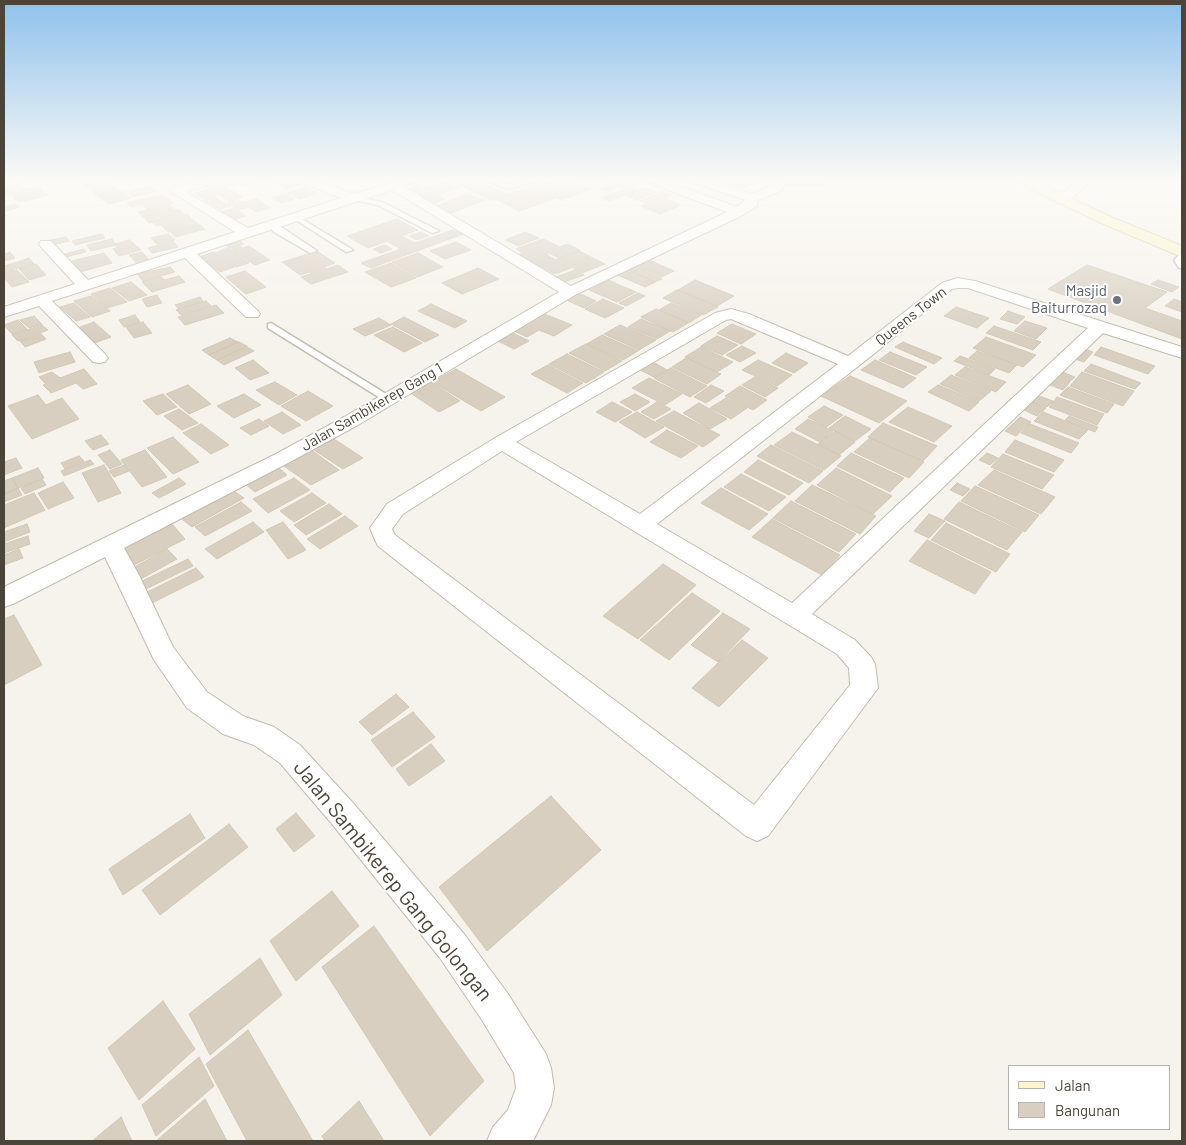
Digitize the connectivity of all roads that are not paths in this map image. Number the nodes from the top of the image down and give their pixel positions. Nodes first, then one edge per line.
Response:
1 (280, 232) edge
2 (320, 232) edge
3 (471, 232) edge
4 (695, 232) edge
5 (1136, 232) edge
6 (246, 233) edge
7 (46, 244) dead end
8 (349, 250) dead end
9 (314, 251) dead end
10 (1182, 252) edge
11 (188, 253) junction
12 (1182, 258) edge
13 (1182, 266) edge
14 (86, 286) junction
15 (570, 292) junction
16 (42, 300) junction
17 (4, 312) edge
18 (252, 314) dead end
19 (271, 326) dead end
20 (1099, 327) junction
21 (1182, 353) edge
22 (99, 358) dead end
23 (849, 363) junction
24 (388, 399) junction
25 (502, 442) junction
26 (641, 525) junction
27 (110, 544) junction
28 (4, 598) edge
29 (794, 616) junction
30 (507, 1141) edge

1 - 9 lane
2 - 8 lane
3 - 15 street
4 - 15 street, Jalan Sambikerep Gang 1
5 - 10 street
6 - 11 street
7 - 14 street
11 - 14 street
11 - 18 street
12 - 13 lane
14 - 16 street
15 - 24 street, Jalan Sambikerep Gang 1
16 - 17 street
16 - 22 street
19 - 24 lane
20 - 21 street, Queens Town
20 - 23 street, Queens Town
20 - 29 street
23 - 25 street
23 - 26 street
24 - 27 street, Jalan Sambikerep Gang 1
25 - 26 street
25 - 29 street
26 - 29 street
27 - 28 street, Jalan Sambikerep Gang 1
27 - 30 street, Jalan Sambikerep Gang Golongan

